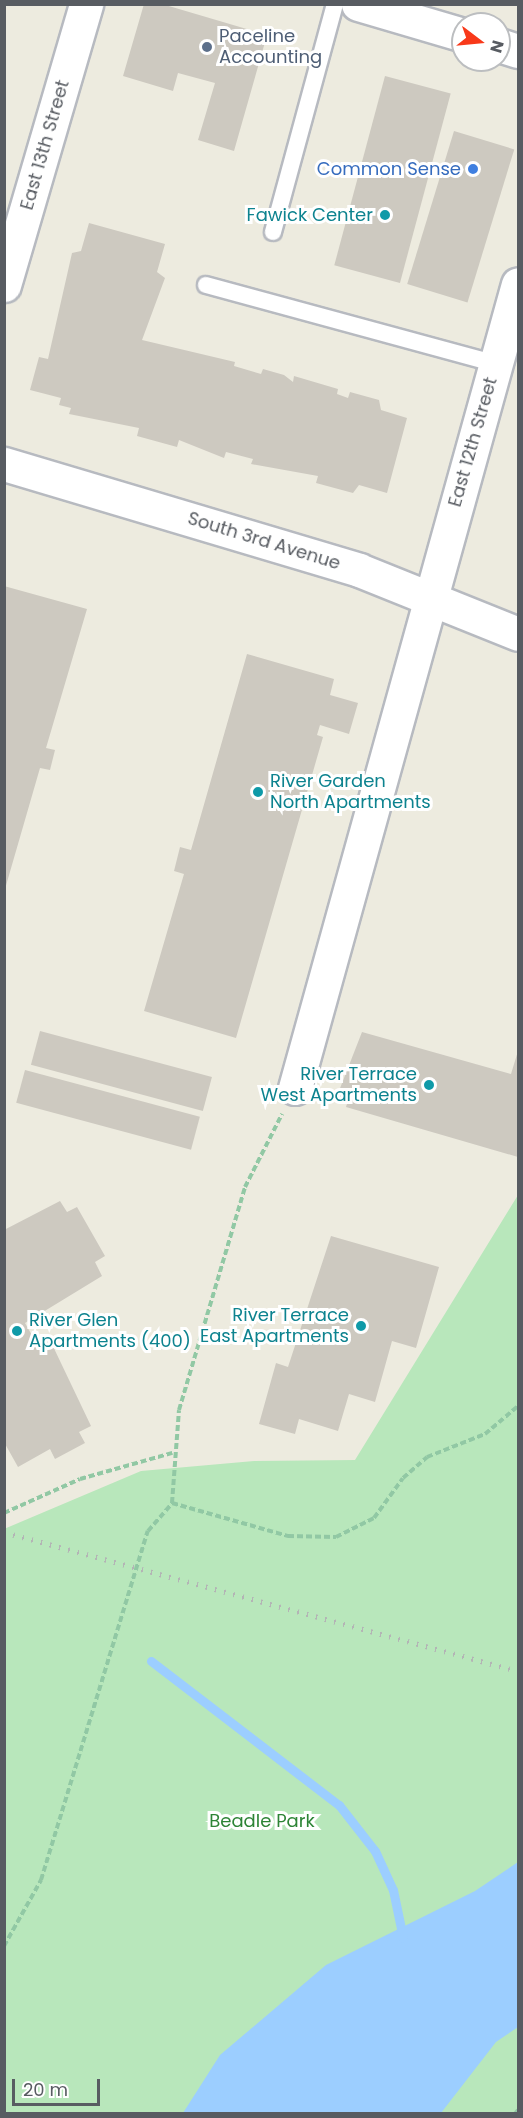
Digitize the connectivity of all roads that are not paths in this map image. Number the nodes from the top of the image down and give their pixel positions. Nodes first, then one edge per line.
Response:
1 (86, 4) edge
2 (335, 4) edge
3 (358, 4) edge
4 (451, 31) edge
5 (273, 232) dead end
6 (519, 284) edge
7 (4, 285) edge
8 (206, 285) dead end
9 (496, 364) junction
10 (4, 464) edge
11 (428, 601) junction
12 (519, 634) edge
13 (295, 1088) road end

1 - 7 street, East 13th Street
2 - 5 lane
3 - 4 street
6 - 9 street, East 12th Street
8 - 9 lane
9 - 11 street, East 12th Street
10 - 11 street, South 3rd Avenue
11 - 12 street, South 3rd Avenue
11 - 13 street, East 12th Street

